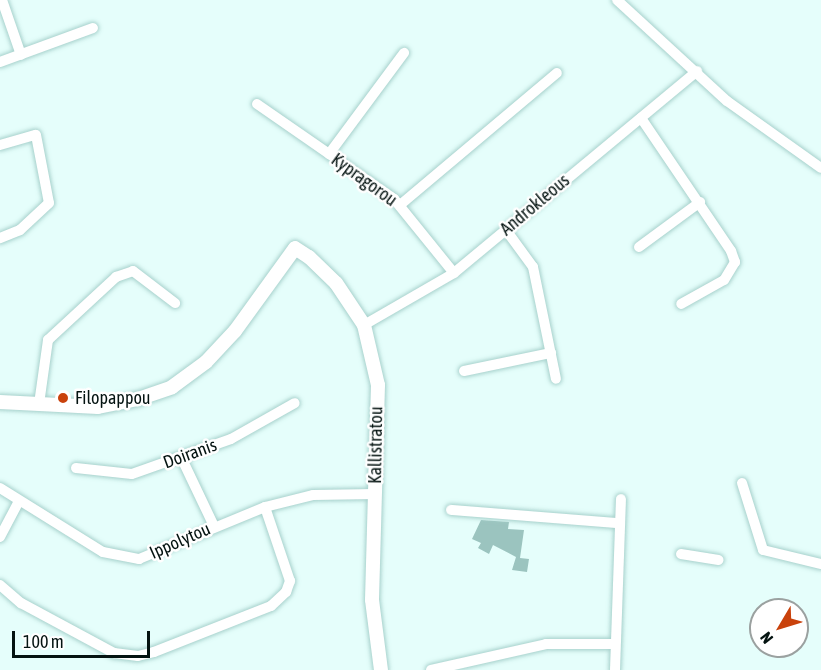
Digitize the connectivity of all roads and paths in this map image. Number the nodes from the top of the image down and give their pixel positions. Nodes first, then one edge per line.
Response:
1 (2, 0) edge
2 (616, 0) edge
3 (93, 28) dead end
4 (404, 53) dead end
5 (21, 55) junction
6 (0, 62) edge
7 (697, 71) junction
8 (557, 73) dead end
9 (257, 104) dead end
10 (641, 118) junction
11 (0, 145) edge
12 (329, 154) junction
13 (821, 168) edge
14 (700, 202) junction
15 (400, 205) junction
16 (506, 230) junction
17 (0, 238) edge
18 (639, 247) dead end
19 (454, 273) junction
20 (175, 303) dead end
21 (681, 304) dead end
22 (364, 325) junction
23 (551, 353) junction
24 (464, 371) dead end
25 (556, 379) dead end
26 (0, 402) edge
27 (295, 403) dead end
28 (39, 404) junction
29 (182, 459) junction
30 (76, 468) dead end
31 (742, 483) dead end
32 (0, 488) edge
33 (375, 494) junction
34 (621, 499) dead end
35 (19, 501) junction
36 (265, 507) junction
37 (451, 510) dead end
38 (617, 523) junction
39 (214, 526) junction
40 (0, 537) edge
41 (681, 555) dead end
42 (719, 560) dead end
43 (821, 564) edge
44 (0, 585) edge
45 (615, 644) junction
46 (475, 659) junction
47 (381, 670) edge
48 (431, 670) edge
49 (479, 670) edge
50 (615, 670) edge

1 - 5 street
2 - 7 street
3 - 5 street
4 - 12 street
5 - 6 street
7 - 10 street, Androkleous
7 - 13 street
8 - 15 street
9 - 12 street, Kypragorou
10 - 14 street
10 - 16 street, Androkleous
11 - 17 street
12 - 15 street, Kypragorou
14 - 18 street
14 - 21 street
15 - 19 street, Kypragorou
16 - 19 street, Androkleous
16 - 23 street
19 - 22 street, Androkleous
20 - 28 street
22 - 28 street, Kallistratou
22 - 33 street, Kallistratou
23 - 24 street
23 - 25 street
26 - 28 street
27 - 29 street, Doiranis
29 - 30 street, Doiranis
29 - 39 street
31 - 43 street
32 - 35 street, Ippolytou
33 - 36 street, Ippolytou
33 - 47 street, Kallistratou
34 - 38 street
35 - 39 street, Ippolytou
35 - 40 street
36 - 39 street, Ippolytou
36 - 44 street
37 - 38 street
38 - 45 street
41 - 42 street
45 - 46 street
45 - 50 street
46 - 48 street
46 - 49 street

